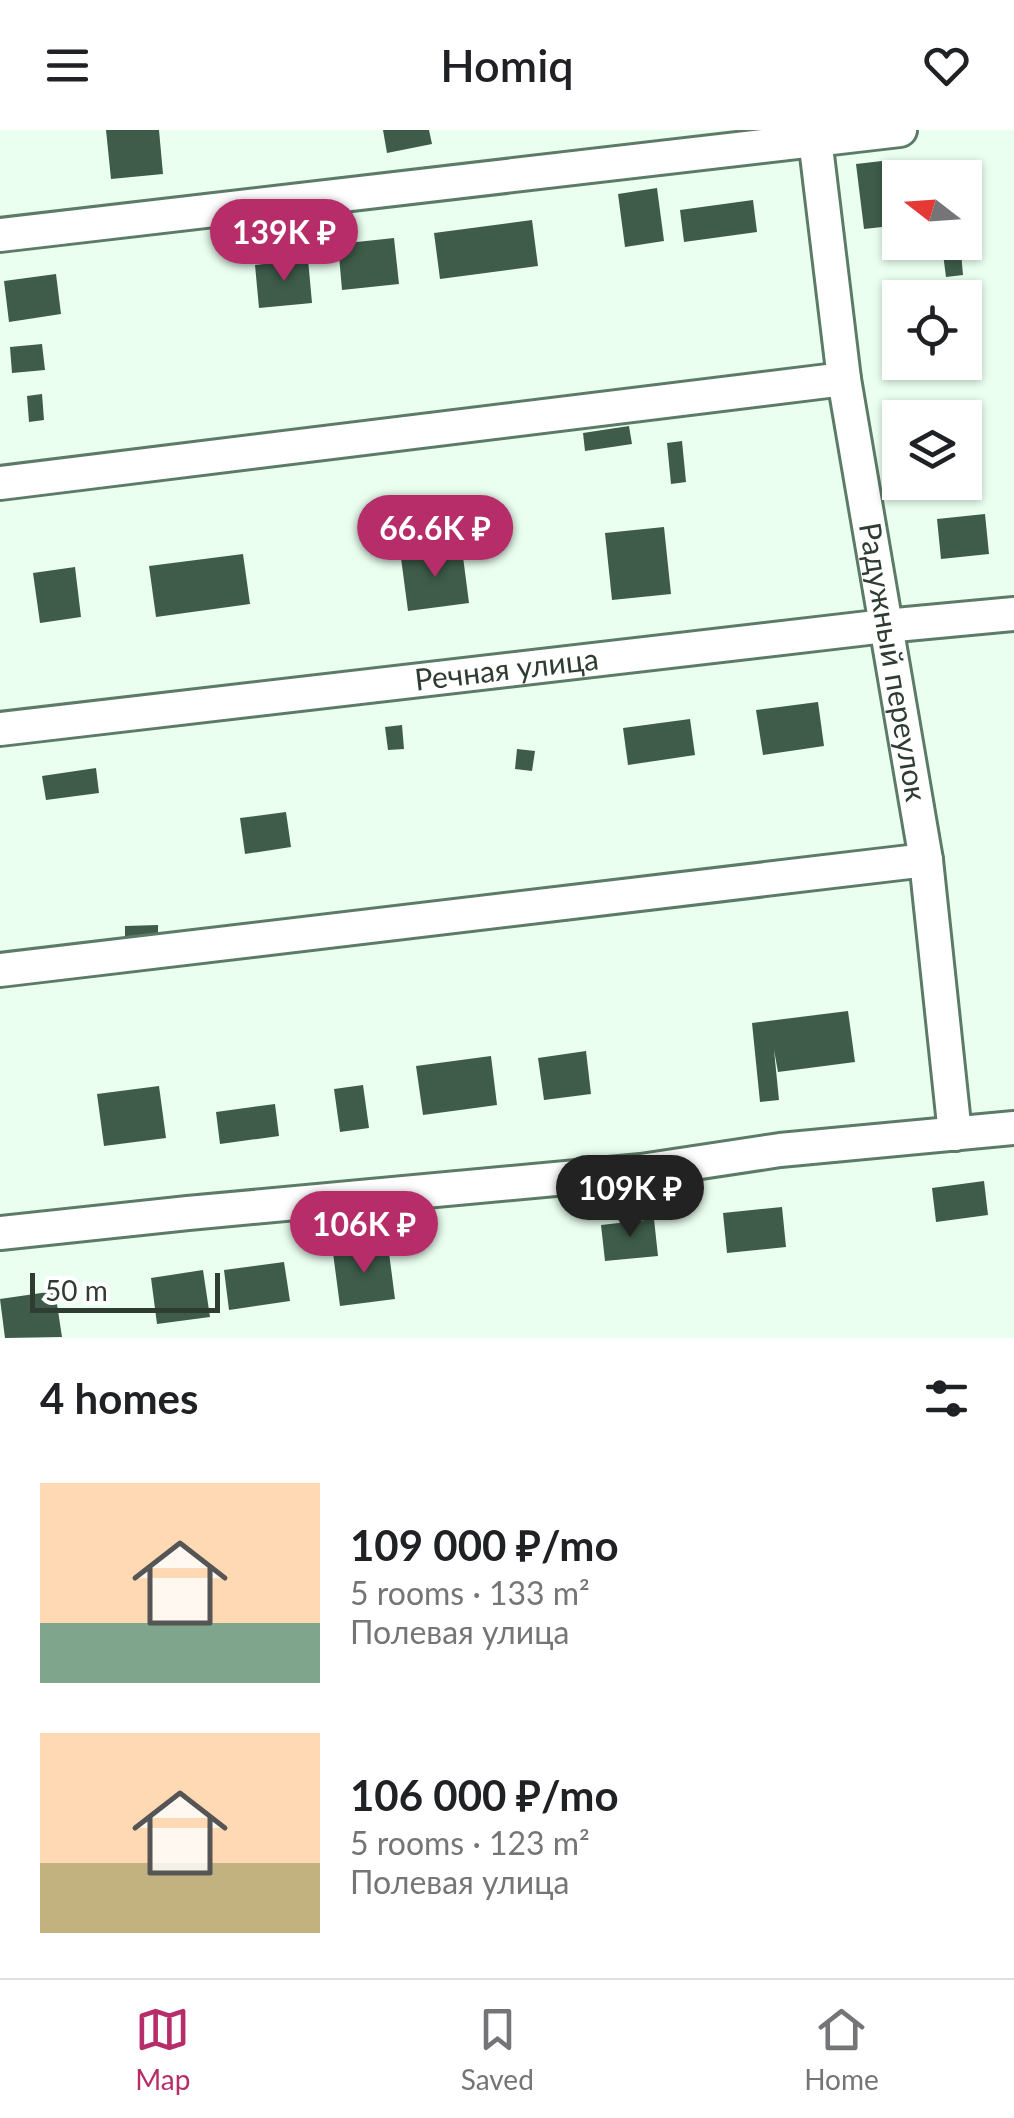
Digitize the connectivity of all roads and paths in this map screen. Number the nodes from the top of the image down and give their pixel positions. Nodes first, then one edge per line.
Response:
1 (900, 130) edge
2 (815, 135) edge
3 (0, 235) edge
4 (844, 379) junction
5 (0, 483) edge
6 (1014, 614) edge
7 (885, 626) junction
8 (0, 729) edge
9 (926, 860) junction
10 (0, 970) edge
11 (1014, 1128) edge
12 (955, 1134) junction
13 (0, 1233) edge

1 - 2 street
2 - 3 street
2 - 4 street, Радужный переулок
4 - 5 street
4 - 7 street, Радужный переулок
6 - 7 street, Речная улица
7 - 8 street, Речная улица
7 - 9 street, Радужный переулок
9 - 10 street
9 - 12 street, Радужный переулок
11 - 12 street
12 - 13 street

